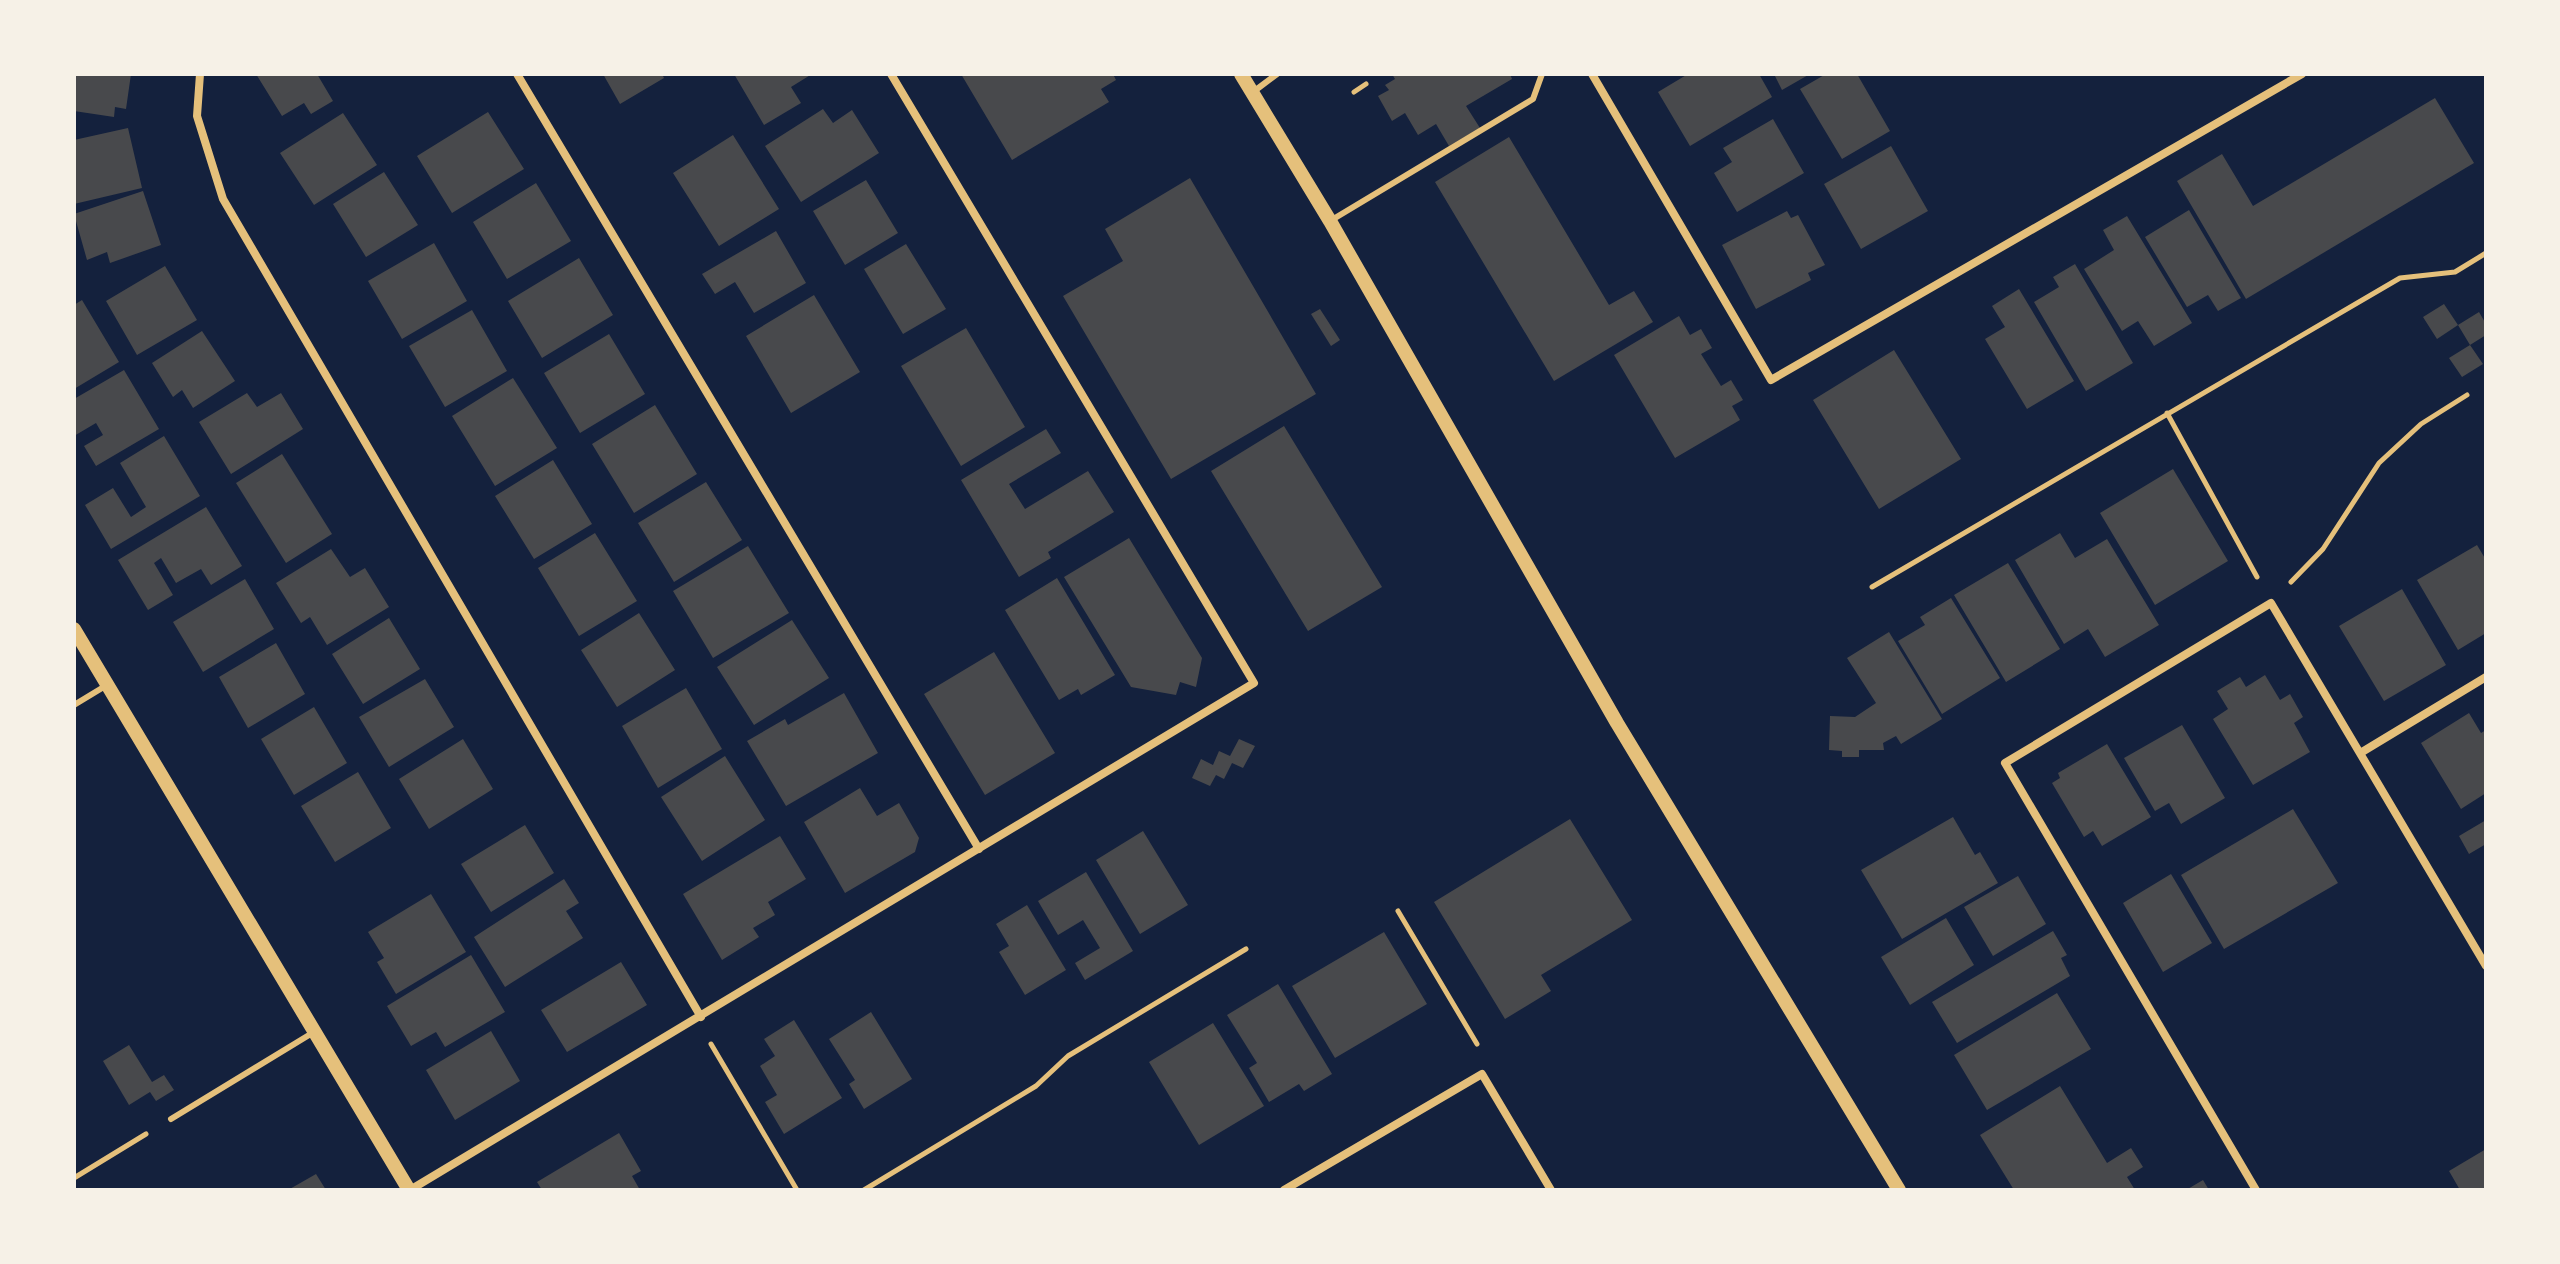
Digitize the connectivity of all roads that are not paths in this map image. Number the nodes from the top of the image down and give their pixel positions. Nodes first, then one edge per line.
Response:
1 (200, 74) edge
2 (517, 74) edge
3 (891, 74) edge
4 (1241, 74) edge
5 (1277, 74) edge
6 (1542, 74) edge
7 (1592, 74) edge
8 (2302, 74) edge
9 (1253, 92) junction
10 (1330, 221) junction
11 (74, 629) edge
12 (2486, 677) edge
13 (107, 685) junction
14 (74, 705) edge
15 (2362, 752) junction
16 (979, 849) junction
17 (2486, 966) edge
18 (701, 1017) junction
19 (314, 1032) junction
20 (171, 1119) road end
21 (409, 1190) edge
22 (1284, 1190) edge
23 (1551, 1190) edge
24 (1899, 1190) edge
25 (2256, 1190) edge

1 - 18 street
2 - 16 street
3 - 16 street
4 - 9 street
5 - 9 lane
6 - 10 lane
7 - 8 street
9 - 10 street
10 - 24 street
11 - 13 street
12 - 15 street
13 - 14 lane
13 - 19 street
15 - 17 street
15 - 25 street
16 - 18 street
18 - 21 street
19 - 20 lane
19 - 21 street
22 - 23 street

